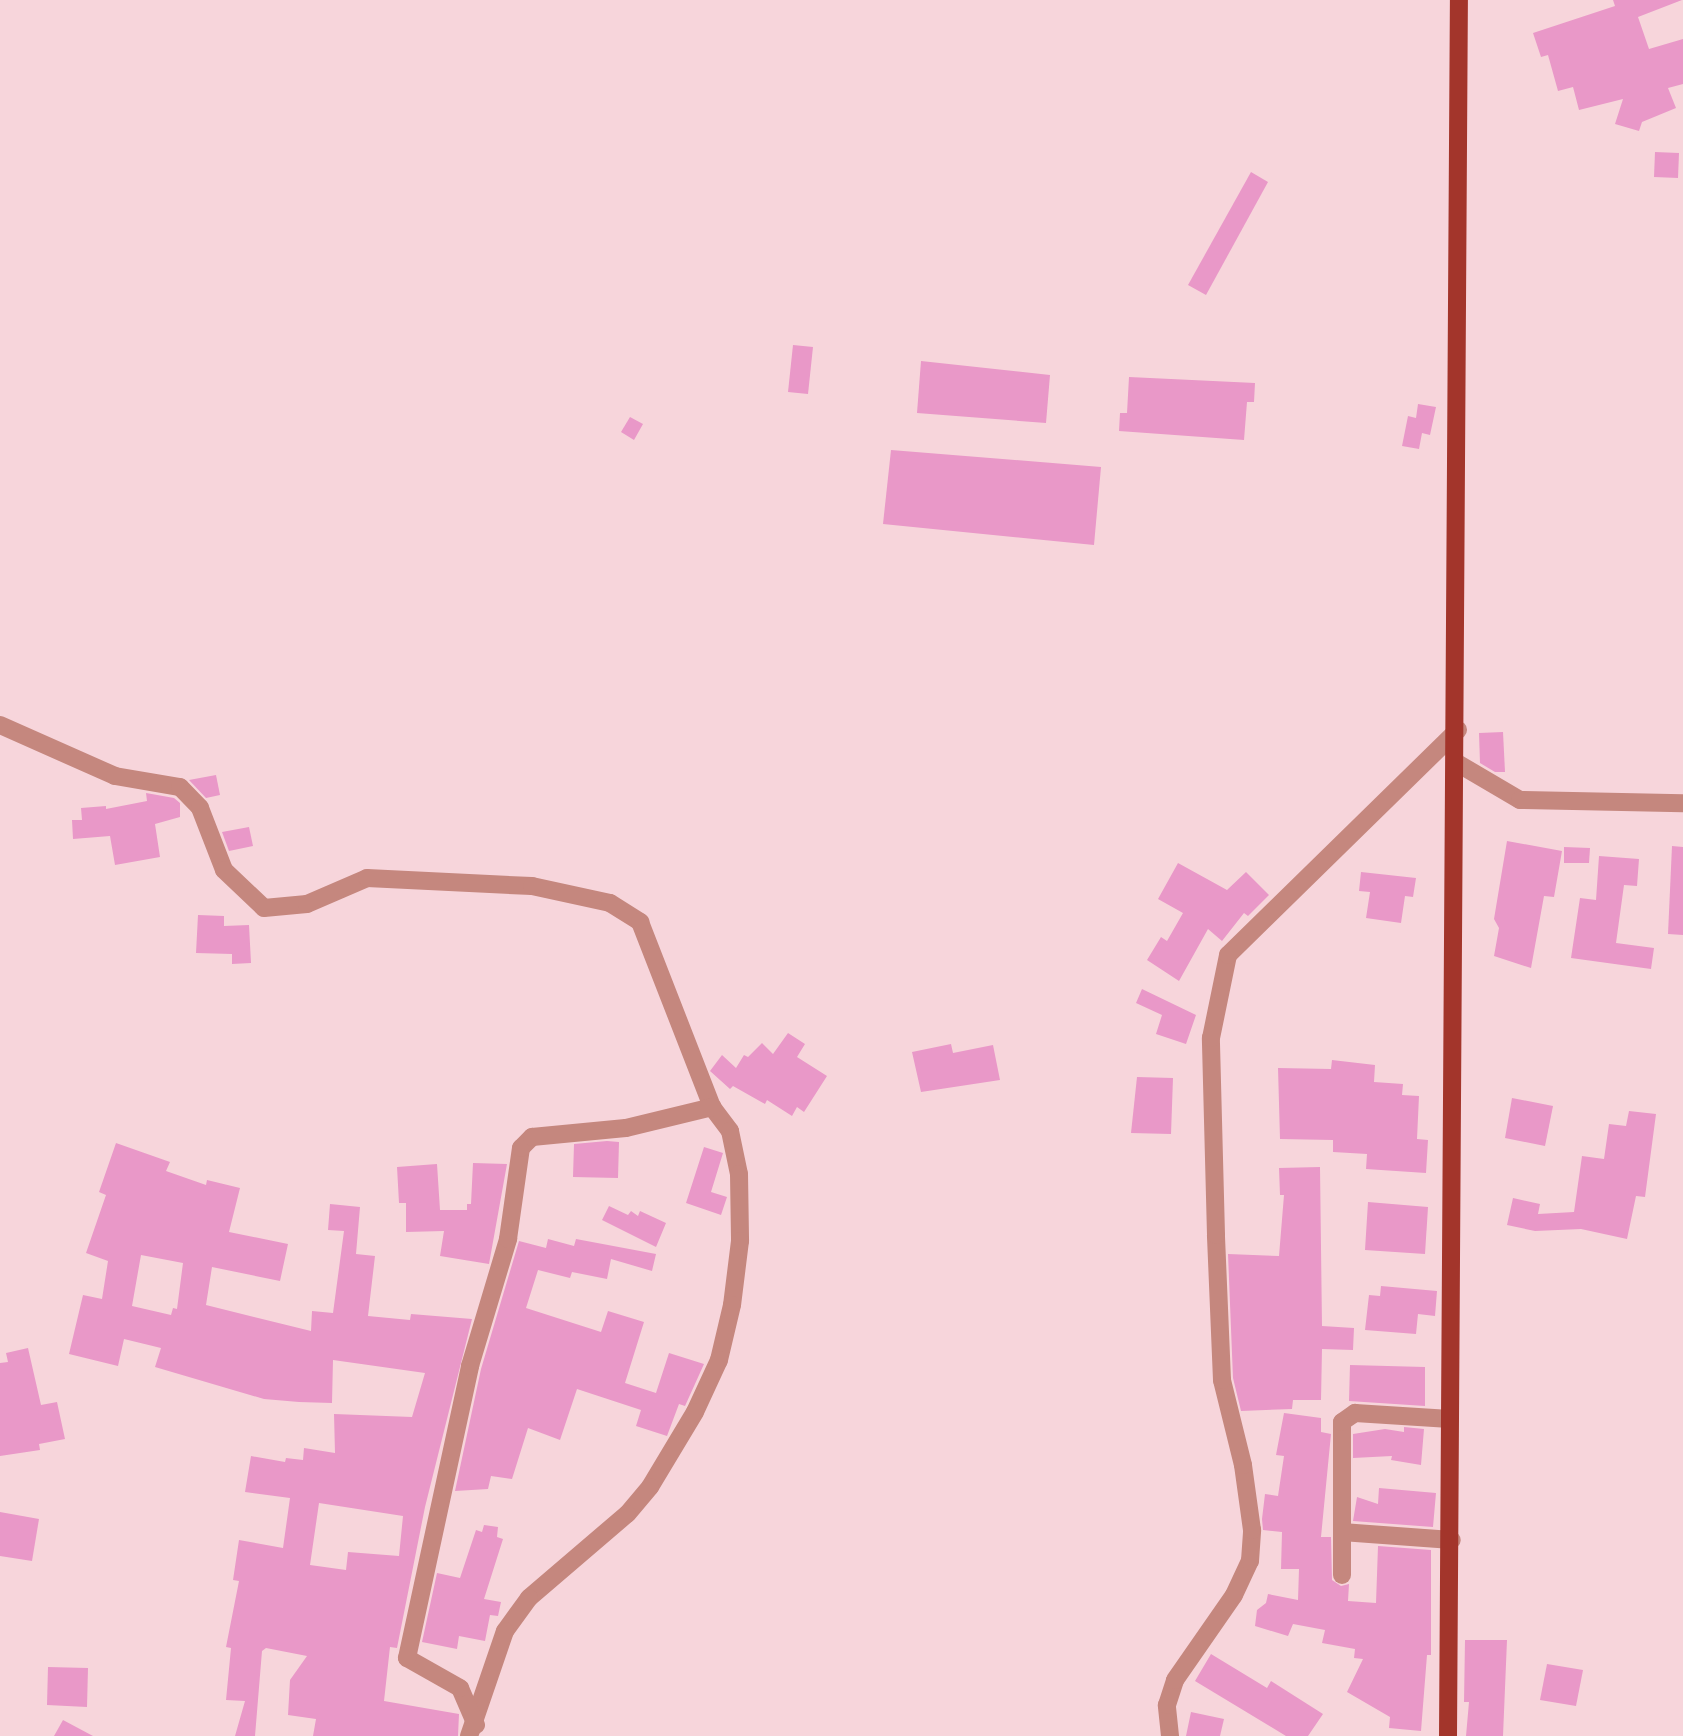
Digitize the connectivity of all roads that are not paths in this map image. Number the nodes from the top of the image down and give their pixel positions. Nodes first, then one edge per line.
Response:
1 (1459, 0) edge
2 (0, 725) edge
3 (1458, 730) junction
4 (1457, 763) junction
5 (1683, 803) edge
6 (712, 1107) junction
7 (1450, 1419) junction
8 (1342, 1532) junction
9 (1452, 1540) junction
10 (1342, 1575) dead end
11 (472, 1731) edge
12 (1170, 1736) edge
13 (1448, 1736) edge

1 - 3 main road
2 - 6 street
3 - 4 main road
3 - 12 street
4 - 5 street
4 - 7 main road
6 - 11 street
6 - 11 street
7 - 8 street
7 - 9 main road
8 - 9 street
8 - 10 street
9 - 13 main road

